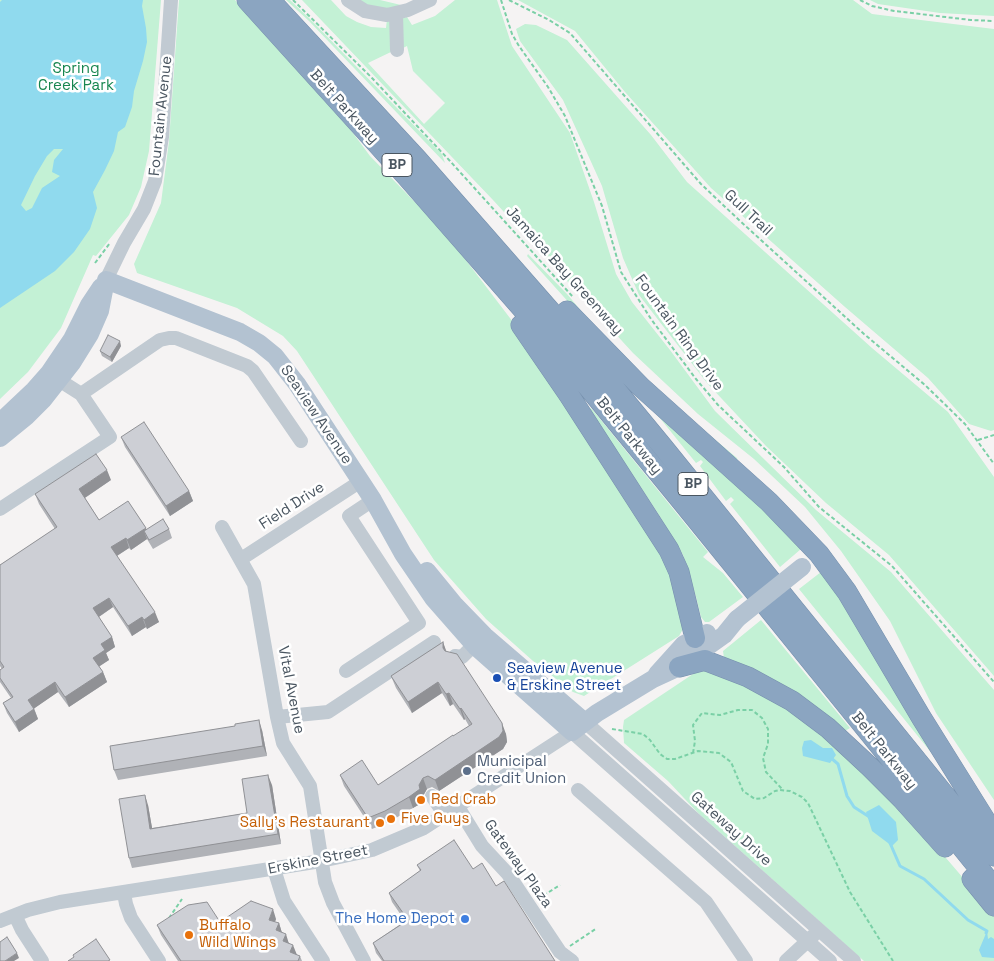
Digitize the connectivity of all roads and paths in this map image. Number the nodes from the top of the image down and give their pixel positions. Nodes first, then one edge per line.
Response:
1 (171, 0) edge
2 (247, 0) edge
3 (270, 0) edge
4 (293, 0) edge
5 (348, 0) edge
6 (428, 0) edge
7 (501, 0) edge
8 (509, 0) edge
9 (860, 0) edge
10 (396, 14) junction
11 (994, 21) edge
12 (397, 50) dead end
13 (382, 120) junction
14 (112, 241) dead end
15 (478, 258) junction
16 (95, 264) dead end
17 (106, 280) junction
18 (579, 304) dead end
19 (54, 377) junction
20 (81, 394) junction
21 (0, 422) edge
22 (994, 435) edge
23 (0, 438) edge
24 (978, 440) junction
25 (301, 441) dead end
26 (994, 464) edge
27 (361, 481) junction
28 (373, 500) junction
29 (0, 509) edge
30 (222, 527) dead end
31 (392, 531) junction
32 (819, 554) junction
33 (241, 559) junction
34 (737, 619) junction
35 (695, 638) junction
36 (434, 642) dead end
37 (679, 667) junction
38 (346, 671) dead end
39 (653, 678) junction
40 (994, 682) edge
41 (277, 717) junction
42 (579, 727) junction
43 (617, 731) dead end
44 (692, 753) junction
45 (578, 790) dead end
46 (783, 790) junction
47 (432, 796) dead end
48 (458, 807) junction
49 (445, 815) junction
50 (994, 834) edge
51 (994, 856) edge
52 (321, 862) junction
53 (274, 869) junction
54 (560, 885) dead end
55 (994, 887) edge
56 (124, 893) junction
57 (182, 899) dead end
58 (536, 901) dead end
59 (994, 906) edge
60 (15, 915) junction
61 (0, 921) edge
62 (167, 921) edge
63 (597, 928) dead end
64 (819, 930) junction
65 (808, 942) junction
66 (566, 948) dead end
67 (42, 961) edge
68 (159, 961) edge
69 (324, 961) edge
70 (364, 961) edge
71 (572, 961) edge
72 (746, 961) edge
73 (786, 961) edge
74 (830, 961) edge
75 (854, 961) edge
76 (893, 961) edge

1 - 17 street, Fountain Avenue
2 - 15 highway, Belt Parkway / BP
3 - 13 highway, Belt Parkway / BP
4 - 18 path, Jamaica Bay Greenway
5 - 10 street
6 - 10 street
7 - 40 path, Fountain Ring Drive
8 - 24 path, Gull Trail
9 - 11 path
10 - 12 street
13 - 32 highway
13 - 51 highway, Belt Parkway / BP
14 - 16 path
15 - 35 highway
15 - 55 highway, Belt Parkway / BP
17 - 19 main road, Fountain Avenue
17 - 27 main road, Seaview Avenue
19 - 20 street
19 - 21 main road, Fountain Avenue
19 - 23 main road, Fountain Avenue
20 - 25 street
20 - 29 street
22 - 24 path
24 - 26 path, Gull Trail
27 - 28 main road, Seaview Avenue
27 - 33 street, Field Drive
28 - 31 main road, Seaview Avenue
28 - 38 street
30 - 33 street, Vital Avenue
31 - 42 main road, Seaview Avenue
31 - 42 main road, Seaview Avenue
32 - 34 main road, Erskine Street, bridge
32 - 50 highway
33 - 41 street, Vital Avenue
34 - 35 main road, Erskine Street
34 - 37 main road, Erskine Street
35 - 39 main road, Erskine Street
36 - 41 street
37 - 39 main road, Erskine Street
37 - 59 highway
39 - 42 main road, Erskine Street
41 - 52 street, Vital Avenue
42 - 48 street, Erskine Street
42 - 64 street, Gateway Drive
42 - 65 street
43 - 44 path
44 - 46 path
44 - 46 path
45 - 72 street
46 - 76 path
47 - 49 street
48 - 49 street, Erskine Street
48 - 71 street, Gateway Plaza
49 - 52 street, Erskine Street
52 - 53 street, Erskine Street
52 - 70 street, Vital Avenue
53 - 56 street, Erskine Street
53 - 69 street
54 - 58 path
56 - 60 street, Erskine Street
56 - 68 street
57 - 62 path
60 - 61 street, Erskine Street
60 - 67 street
63 - 66 path
64 - 65 street
64 - 75 street, Gateway Drive
65 - 73 street
65 - 74 street

